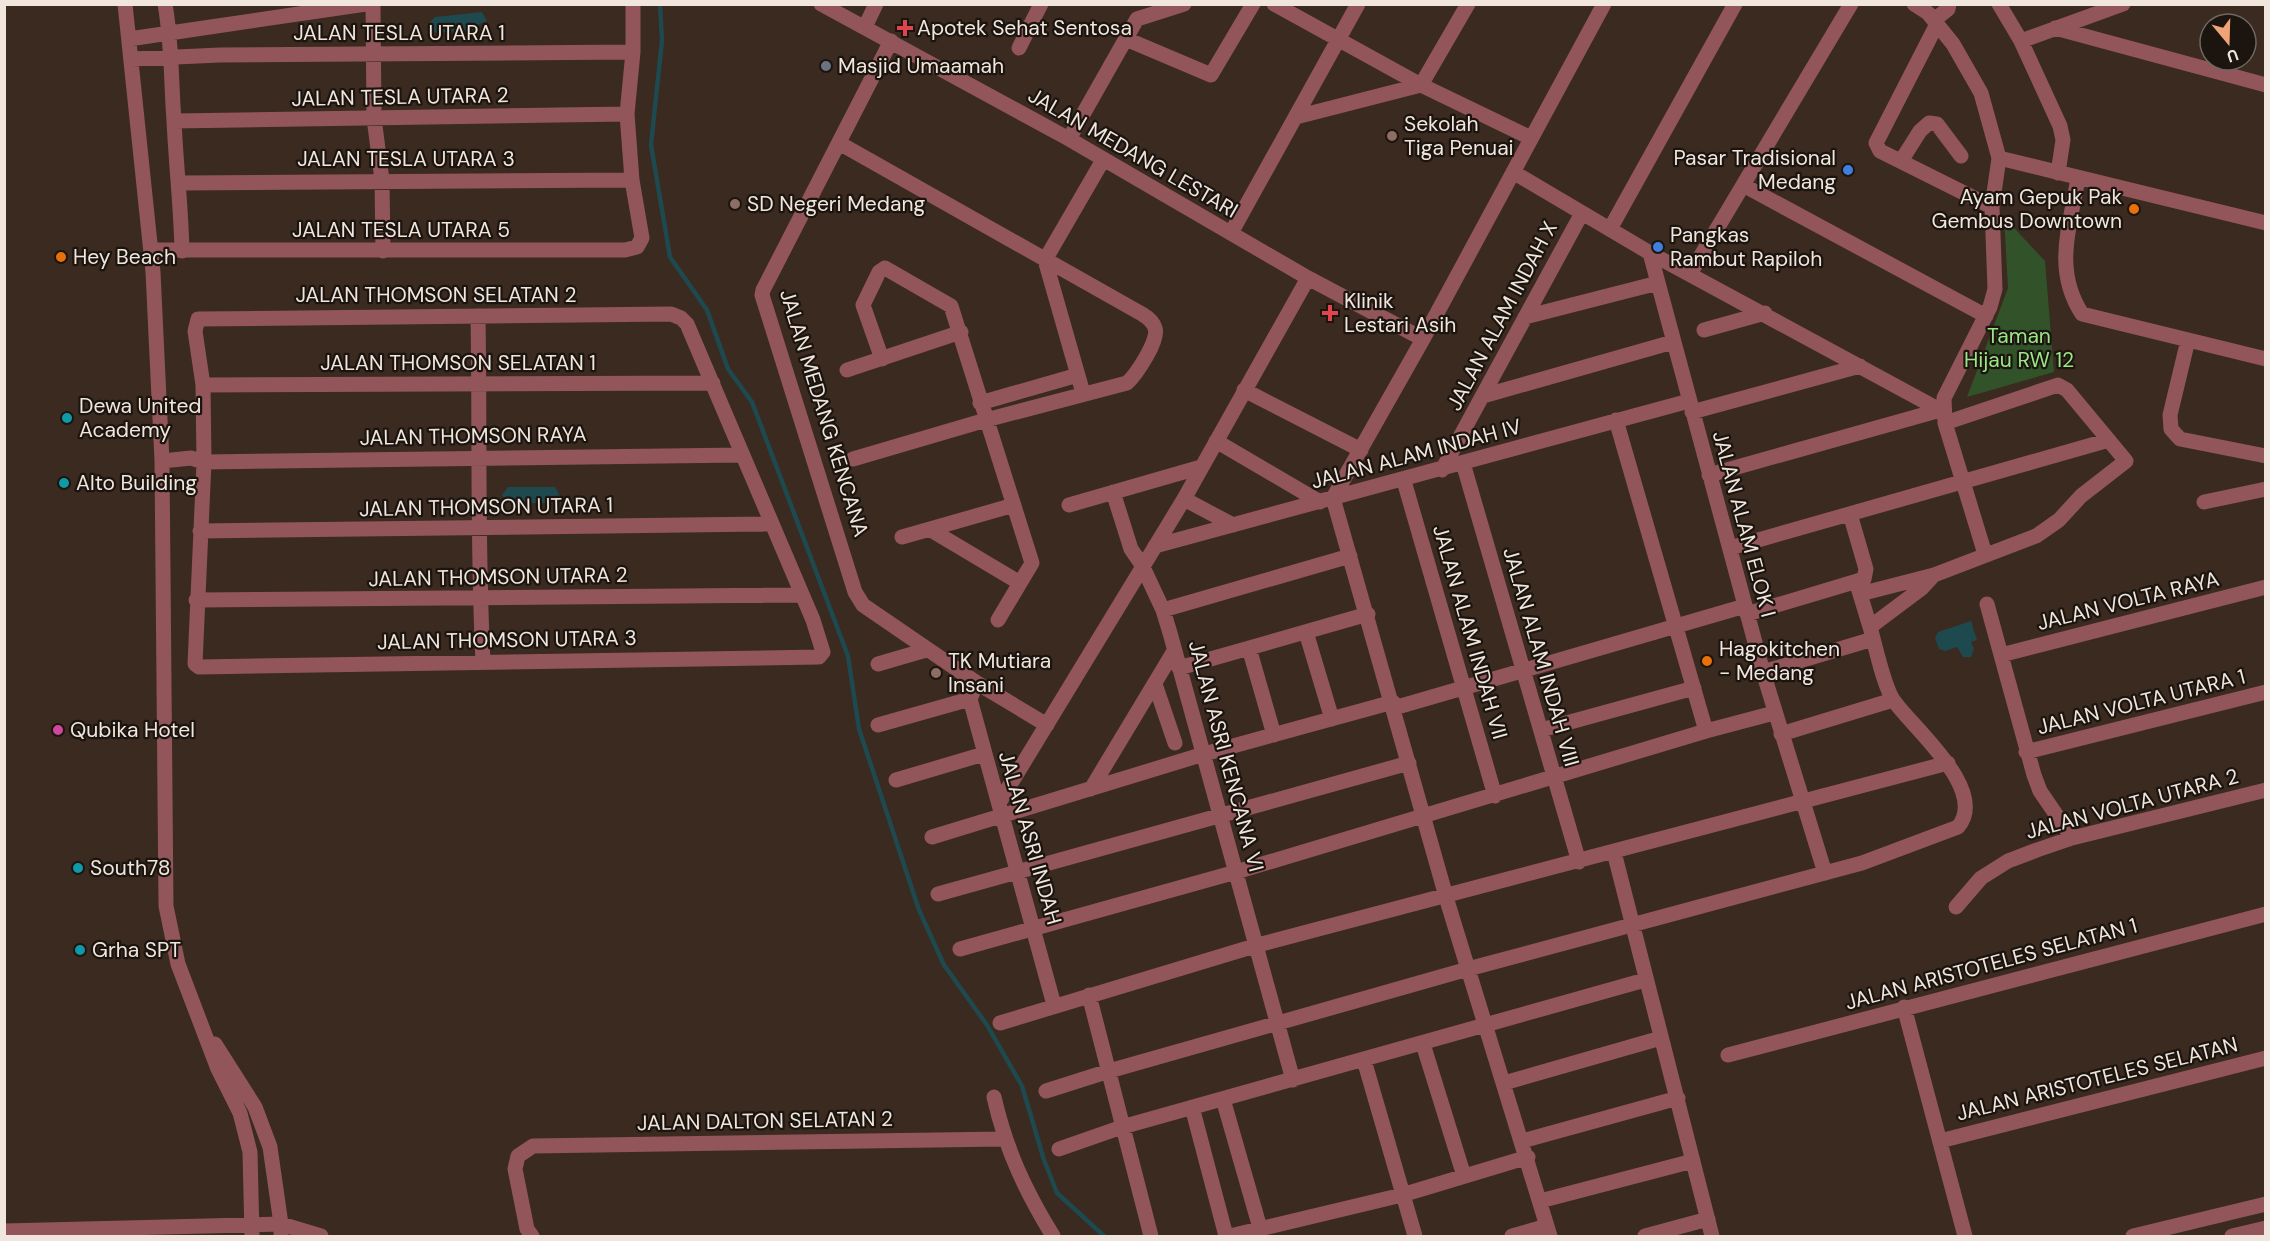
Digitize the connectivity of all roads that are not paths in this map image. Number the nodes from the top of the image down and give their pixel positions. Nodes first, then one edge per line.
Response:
1 (125, 4) edge
2 (165, 4) edge
3 (366, 4) edge
4 (373, 4) edge
5 (633, 4) edge
6 (821, 4) edge
7 (876, 4) edge
8 (1041, 4) edge
9 (1253, 4) edge
10 (1274, 4) edge
11 (1358, 4) edge
12 (1468, 4) edge
13 (1604, 4) edge
14 (1735, 4) edge
15 (1851, 4) edge
16 (1914, 4) edge
17 (1949, 4) edge
18 (1999, 4) edge
19 (2123, 4) edge
20 (1181, 5) edge
21 (1936, 22) junction
22 (219, 26) junction
23 (865, 27) junction
24 (2055, 28) junction
25 (171, 34) junction
26 (129, 39) junction
27 (1126, 39) junction
28 (891, 41) junction
29 (1338, 41) junction
30 (2020, 41) junction
31 (1019, 48) dead end
32 (633, 52) junction
33 (375, 54) junction
34 (220, 55) junction
35 (169, 57) junction
36 (132, 59) junction
37 (1421, 85) junction
38 (2265, 85) edge
39 (627, 114) junction
40 (1296, 117) junction
41 (374, 118) junction
42 (174, 121) junction
43 (1531, 138) junction
44 (1070, 139) junction
45 (839, 143) junction
46 (1961, 156) dead end
47 (1999, 158) junction
48 (1103, 160) junction
49 (1901, 161) junction
50 (1513, 172) junction
51 (2058, 173) junction
52 (2078, 178) junction
53 (382, 180) junction
54 (632, 180) junction
55 (180, 183) junction
56 (1743, 185) junction
57 (1992, 207) junction
58 (1582, 213) junction
59 (2265, 223) edge
60 (1610, 229) junction
61 (1231, 233) junction
62 (151, 250) junction
63 (180, 251) junction
64 (382, 251) junction
65 (1650, 252) junction
66 (1045, 260) junction
67 (1690, 274) junction
68 (1308, 278) junction
69 (1659, 283) junction
70 (1765, 313) junction
71 (478, 316) junction
72 (1986, 316) junction
73 (1525, 317) junction
74 (1704, 330) dead end
75 (961, 332) junction
76 (1423, 339) junction
77 (2188, 340) junction
78 (1673, 342) junction
79 (882, 359) junction
80 (2265, 359) edge
81 (1860, 366) junction
82 (847, 370) dead end
83 (1078, 375) junction
84 (713, 383) junction
85 (479, 384) junction
86 (203, 385) junction
87 (1244, 390) junction
88 (1083, 393) junction
89 (1483, 396) junction
90 (980, 403) junction
91 (1690, 407) junction
92 (1943, 414) junction
93 (986, 420) junction
94 (1616, 420) junction
95 (2109, 440) junction
96 (1216, 441) junction
97 (1361, 450) junction
98 (742, 454) junction
99 (2265, 456) edge
100 (481, 457) junction
101 (852, 459) dead end
102 (167, 461) junction
103 (200, 462) junction
104 (1463, 463) junction
105 (1201, 467) junction
106 (1442, 470) junction
107 (1709, 475) junction
108 (1404, 481) junction
109 (1965, 482) junction
110 (2265, 489) edge
111 (1113, 492) junction
112 (1184, 499) junction
113 (1327, 500) junction
114 (2204, 502) dead end
115 (1014, 505) junction
116 (1069, 505) dead end
117 (1850, 514) junction
118 (772, 524) junction
119 (1233, 525) junction
120 (480, 528) junction
121 (931, 530) junction
122 (200, 531) junction
123 (902, 537) dead end
124 (1155, 546) junction
125 (1730, 548) junction
126 (1985, 554) junction
127 (1350, 556) junction
128 (1142, 565) junction
129 (1934, 575) junction
130 (1020, 583) junction
131 (1860, 585) junction
132 (2265, 587) edge
133 (801, 595) junction
134 (480, 598) junction
135 (196, 600) junction
136 (1987, 604) dead end
137 (1163, 610) junction
138 (1746, 610) junction
139 (1363, 615) junction
140 (998, 620) dead end
141 (1676, 626) junction
142 (1306, 632) junction
143 (1871, 633) junction
144 (1249, 648) junction
145 (926, 650) junction
146 (1174, 651) junction
147 (2001, 655) junction
148 (483, 661) junction
149 (878, 664) dead end
150 (1179, 668) junction
151 (1525, 671) junction
152 (1762, 672) junction
153 (977, 683) junction
154 (1155, 684) junction
155 (1465, 686) junction
156 (1694, 688) junction
157 (2265, 692) edge
158 (970, 699) junction
159 (1893, 700) junction
160 (1394, 705) junction
161 (1774, 713) junction
162 (1332, 719) junction
163 (1047, 724) junction
164 (878, 725) dead end
165 (1541, 730) junction
166 (1706, 730) junction
167 (1781, 734) junction
168 (1274, 735) junction
169 (1175, 743) dead end
170 (2026, 752) junction
171 (984, 754) junction
172 (1204, 754) junction
173 (1409, 763) junction
174 (1948, 763) junction
175 (1554, 778) junction
176 (896, 780) dead end
177 (1091, 789) junction
178 (2265, 790) edge
179 (1495, 796) junction
180 (1803, 800) junction
181 (1002, 812) junction
182 (1225, 813) junction
183 (1426, 816) junction
184 (932, 837) dead end
185 (2072, 838) junction
186 (1614, 852) junction
187 (1579, 862) junction
188 (1019, 872) junction
189 (1236, 872) junction
190 (1818, 875) junction
191 (938, 894) dead end
192 (1447, 897) junction
193 (1956, 907) dead end
194 (2265, 914) edge
195 (1630, 926) junction
196 (1030, 930) junction
197 (1258, 945) junction
198 (960, 949) dead end
199 (1468, 969) junction
200 (1646, 980) junction
201 (1089, 995) junction
202 (1054, 1005) junction
203 (1904, 1007) junction
204 (1000, 1023) dead end
205 (1278, 1023) junction
206 (1487, 1026) junction
207 (206, 1032) junction
208 (1661, 1038) junction
209 (1423, 1044) junction
210 (1728, 1056) dead end
211 (2265, 1058) edge
212 (1364, 1060) junction
213 (1109, 1071) junction
214 (1293, 1080) junction
215 (1504, 1083) junction
216 (1046, 1091) dead end
217 (994, 1097) dead end
218 (1678, 1098) junction
219 (1223, 1099) junction
220 (1192, 1107) junction
221 (1122, 1127) junction
222 (1004, 1138) junction
223 (1522, 1141) junction
224 (1940, 1141) junction
225 (1059, 1149) dead end
226 (1528, 1157) junction
227 (1693, 1161) junction
228 (1464, 1176) junction
229 (1402, 1195) junction
230 (1540, 1201) junction
231 (2265, 1204) edge
232 (1708, 1219) junction
233 (1260, 1228) junction
234 (2265, 1228) edge
235 (2198, 1229) edge
236 (252, 1230) edge
237 (281, 1230) edge
238 (4, 1231) edge
239 (1548, 1231) edge
240 (321, 1236) edge
241 (532, 1236) edge
242 (1053, 1236) edge
243 (1151, 1236) edge
244 (1228, 1236) edge
245 (1414, 1236) edge
246 (1512, 1236) edge
247 (1645, 1236) edge
248 (1712, 1236) edge
249 (1965, 1236) edge
250 (2133, 1236) edge
251 (2232, 1236) edge

1 - 26 street
2 - 25 street
3 - 22 street
4 - 33 street
5 - 32 street
6 - 23 street, JALAN MEDANG LESTARI
7 - 23 street
8 - 31 street
9 - 27 street
10 - 29 street
11 - 29 street
12 - 37 street
13 - 43 street
14 - 60 street
15 - 56 street
16 - 21 street
17 - 21 street
18 - 30 street
19 - 24 street
20 - 27 street
21 - 47 street
21 - 49 street
22 - 25 street
22 - 34 street
23 - 28 street, JALAN MEDANG LESTARI
24 - 30 street
24 - 38 street
25 - 26 street
25 - 35 street
26 - 36 street
27 - 44 street
28 - 44 street, JALAN MEDANG LESTARI
28 - 45 street, JALAN MEDANG KENCANA
29 - 37 street
29 - 40 street
30 - 51 street
32 - 33 street, JALAN TESLA UTARA 1
32 - 39 street
33 - 34 street, JALAN TESLA UTARA 1
33 - 41 street
34 - 35 street, JALAN TESLA UTARA 1
35 - 36 street, JALAN TESLA UTARA 1
35 - 42 street
36 - 62 street
37 - 40 street
37 - 43 street
39 - 41 street, JALAN TESLA UTARA 2
39 - 54 street
40 - 61 street
41 - 42 street, JALAN TESLA UTARA 2
41 - 53 street
42 - 55 street
43 - 50 street
44 - 48 street, JALAN MEDANG LESTARI
45 - 66 street
45 - 145 street, JALAN MEDANG KENCANA
46 - 49 street
47 - 51 street
47 - 57 street
48 - 61 street, JALAN MEDANG LESTARI
48 - 66 street
49 - 57 street
50 - 58 street
50 - 76 street
51 - 52 street
52 - 59 street
52 - 77 street
53 - 54 street, JALAN TESLA UTARA 3
53 - 55 street, JALAN TESLA UTARA 3
53 - 64 street
54 - 64 street, JALAN TESLA UTARA 5
55 - 63 street
56 - 67 street
56 - 72 street
57 - 72 street
58 - 60 street
58 - 73 street, JALAN ALAM INDAH X
60 - 65 street
61 - 68 street, JALAN MEDANG LESTARI
62 - 63 street, JALAN TESLA UTARA 5
62 - 102 street
63 - 64 street, JALAN TESLA UTARA 5
65 - 67 street
65 - 69 street, JALAN ALAM ELOK I
66 - 83 street
66 - 88 street
67 - 70 street
68 - 76 street, JALAN MEDANG LESTARI
68 - 87 street
69 - 73 street
69 - 78 street, JALAN ALAM ELOK I
70 - 74 street
70 - 81 street
71 - 84 street, JALAN THOMSON SELATAN 2
71 - 85 street
71 - 86 street, JALAN THOMSON SELATAN 2
72 - 92 street
73 - 89 street, JALAN ALAM INDAH X
75 - 79 street
75 - 79 street
75 - 90 street
76 - 97 street
77 - 80 street
77 - 99 street
78 - 89 street
78 - 91 street, JALAN ALAM ELOK I
79 - 82 street
81 - 91 street, JALAN ALAM INDAH IV
81 - 92 street
83 - 88 street
83 - 90 street
84 - 85 street, JALAN THOMSON SELATAN 1
84 - 98 street
85 - 86 street, JALAN THOMSON SELATAN 1
85 - 100 street
86 - 103 street
87 - 96 street
87 - 97 street
88 - 93 street
89 - 106 street, JALAN ALAM INDAH X
90 - 93 street
91 - 94 street, JALAN ALAM INDAH IV
91 - 107 street, JALAN ALAM ELOK I
92 - 95 street
92 - 107 street
92 - 109 street
93 - 101 street
93 - 115 street
94 - 104 street, JALAN ALAM INDAH IV
94 - 141 street
95 - 109 street
95 - 126 street
96 - 105 street
96 - 113 street
97 - 113 street
98 - 100 street, JALAN THOMSON RAYA
98 - 118 street
100 - 103 street, JALAN THOMSON RAYA
100 - 120 street
102 - 103 street, JALAN THOMSON RAYA
102 - 207 street
103 - 122 street
104 - 106 street, JALAN ALAM INDAH IV
104 - 151 street, JALAN ALAM INDAH VIII
105 - 111 street
105 - 112 street
106 - 108 street, JALAN ALAM INDAH IV
107 - 125 street, JALAN ALAM ELOK I
108 - 113 street, JALAN ALAM INDAH IV
108 - 155 street, JALAN ALAM INDAH VII
109 - 117 street
109 - 126 street
110 - 114 street
111 - 116 street
111 - 128 street, JALAN ASRI KENCANA VI
112 - 119 street
112 - 124 street
113 - 119 street, JALAN ALAM INDAH IV
113 - 127 street
115 - 121 street
115 - 130 street
117 - 125 street
117 - 131 street
118 - 120 street, JALAN THOMSON UTARA 1
118 - 133 street
119 - 124 street, JALAN ALAM INDAH IV
120 - 122 street, JALAN THOMSON UTARA 1
120 - 134 street
121 - 123 street
121 - 130 street
122 - 135 street
124 - 128 street
125 - 138 street, JALAN ALAM ELOK I
126 - 129 street
127 - 137 street
127 - 139 street
128 - 137 street, JALAN ASRI KENCANA VI
128 - 163 street
129 - 131 street
129 - 143 street
130 - 140 street
131 - 138 street
131 - 143 street
132 - 147 street, JALAN VOLTA RAYA
133 - 134 street, JALAN THOMSON UTARA 2
133 - 148 street, JALAN THOMSON UTARA 3
134 - 135 street, JALAN THOMSON UTARA 2
134 - 148 street
135 - 148 street, JALAN THOMSON UTARA 3
136 - 147 street
137 - 146 street, JALAN ASRI KENCANA VI
138 - 141 street
138 - 152 street, JALAN ALAM ELOK I
139 - 142 street
139 - 160 street
141 - 151 street
141 - 156 street
142 - 144 street
142 - 162 street
143 - 152 street
143 - 159 street
144 - 150 street
144 - 168 street
145 - 149 street
145 - 153 street, JALAN MEDANG KENCANA
146 - 150 street, JALAN ASRI KENCANA VI
146 - 154 street
147 - 170 street
150 - 172 street, JALAN ASRI KENCANA VI
151 - 155 street
151 - 165 street, JALAN ALAM INDAH VIII
152 - 161 street, JALAN ALAM ELOK I
153 - 158 street
153 - 163 street, JALAN MEDANG KENCANA
154 - 169 street
154 - 177 street
155 - 160 street
155 - 179 street, JALAN ALAM INDAH VII
156 - 165 street
156 - 166 street
157 - 170 street, JALAN VOLTA UTARA 1
158 - 164 street
158 - 171 street, JALAN ASRI INDAH
159 - 167 street
159 - 174 street
160 - 162 street
160 - 173 street
161 - 166 street
161 - 167 street, JALAN ALAM ELOK I
162 - 168 street
163 - 181 street
165 - 175 street, JALAN ALAM INDAH VIII
166 - 175 street
167 - 180 street, JALAN ALAM ELOK I
168 - 172 street
170 - 185 street
171 - 176 street
171 - 181 street, JALAN ASRI INDAH
172 - 177 street
172 - 182 street, JALAN ASRI KENCANA VI
173 - 182 street
173 - 183 street
174 - 180 street
174 - 190 street
175 - 179 street
175 - 187 street, JALAN ALAM INDAH VIII
177 - 181 street
178 - 185 street, JALAN VOLTA UTARA 2
179 - 183 street
180 - 186 street
180 - 190 street, JALAN ALAM ELOK I
181 - 184 street
181 - 188 street, JALAN ASRI INDAH
182 - 188 street
182 - 189 street, JALAN ASRI KENCANA VI
183 - 189 street
183 - 192 street
185 - 193 street, JALAN VOLTA UTARA 2
186 - 187 street
186 - 195 street
187 - 192 street
188 - 191 street
188 - 196 street, JALAN ASRI INDAH
189 - 196 street
189 - 197 street, JALAN ASRI KENCANA VI
190 - 195 street
192 - 197 street
192 - 199 street
194 - 203 street, JALAN ARISTOTELES SELATAN 1
195 - 199 street
195 - 200 street
196 - 198 street
196 - 202 street, JALAN ASRI INDAH
197 - 201 street
197 - 205 street, JALAN ASRI KENCANA VI
199 - 205 street
199 - 206 street
200 - 206 street
200 - 208 street
201 - 202 street
201 - 213 street
202 - 204 street
203 - 210 street, JALAN ARISTOTELES SELATAN 1
203 - 224 street
205 - 213 street
205 - 214 street, JALAN ASRI KENCANA VI
206 - 209 street
206 - 215 street
207 - 236 street
207 - 237 street
208 - 215 street
208 - 218 street
209 - 212 street
209 - 228 street
211 - 224 street, JALAN ARISTOTELES SELATAN
212 - 214 street
212 - 229 street
213 - 216 street
213 - 221 street
214 - 219 street
215 - 223 street
217 - 222 street
218 - 223 street
218 - 227 street
219 - 220 street
219 - 233 street
220 - 221 street
220 - 244 street
221 - 225 street
221 - 243 street
222 - 241 street, JALAN DALTON SELATAN 2
222 - 242 street
223 - 226 street
224 - 249 street
226 - 228 street
226 - 230 street
227 - 230 street
227 - 232 street
228 - 229 street
229 - 233 street
229 - 245 street
230 - 239 street
231 - 235 street
232 - 247 street
232 - 248 street
233 - 244 street
234 - 251 street
235 - 250 street
236 - 237 street
236 - 238 street
237 - 240 street
239 - 246 street

